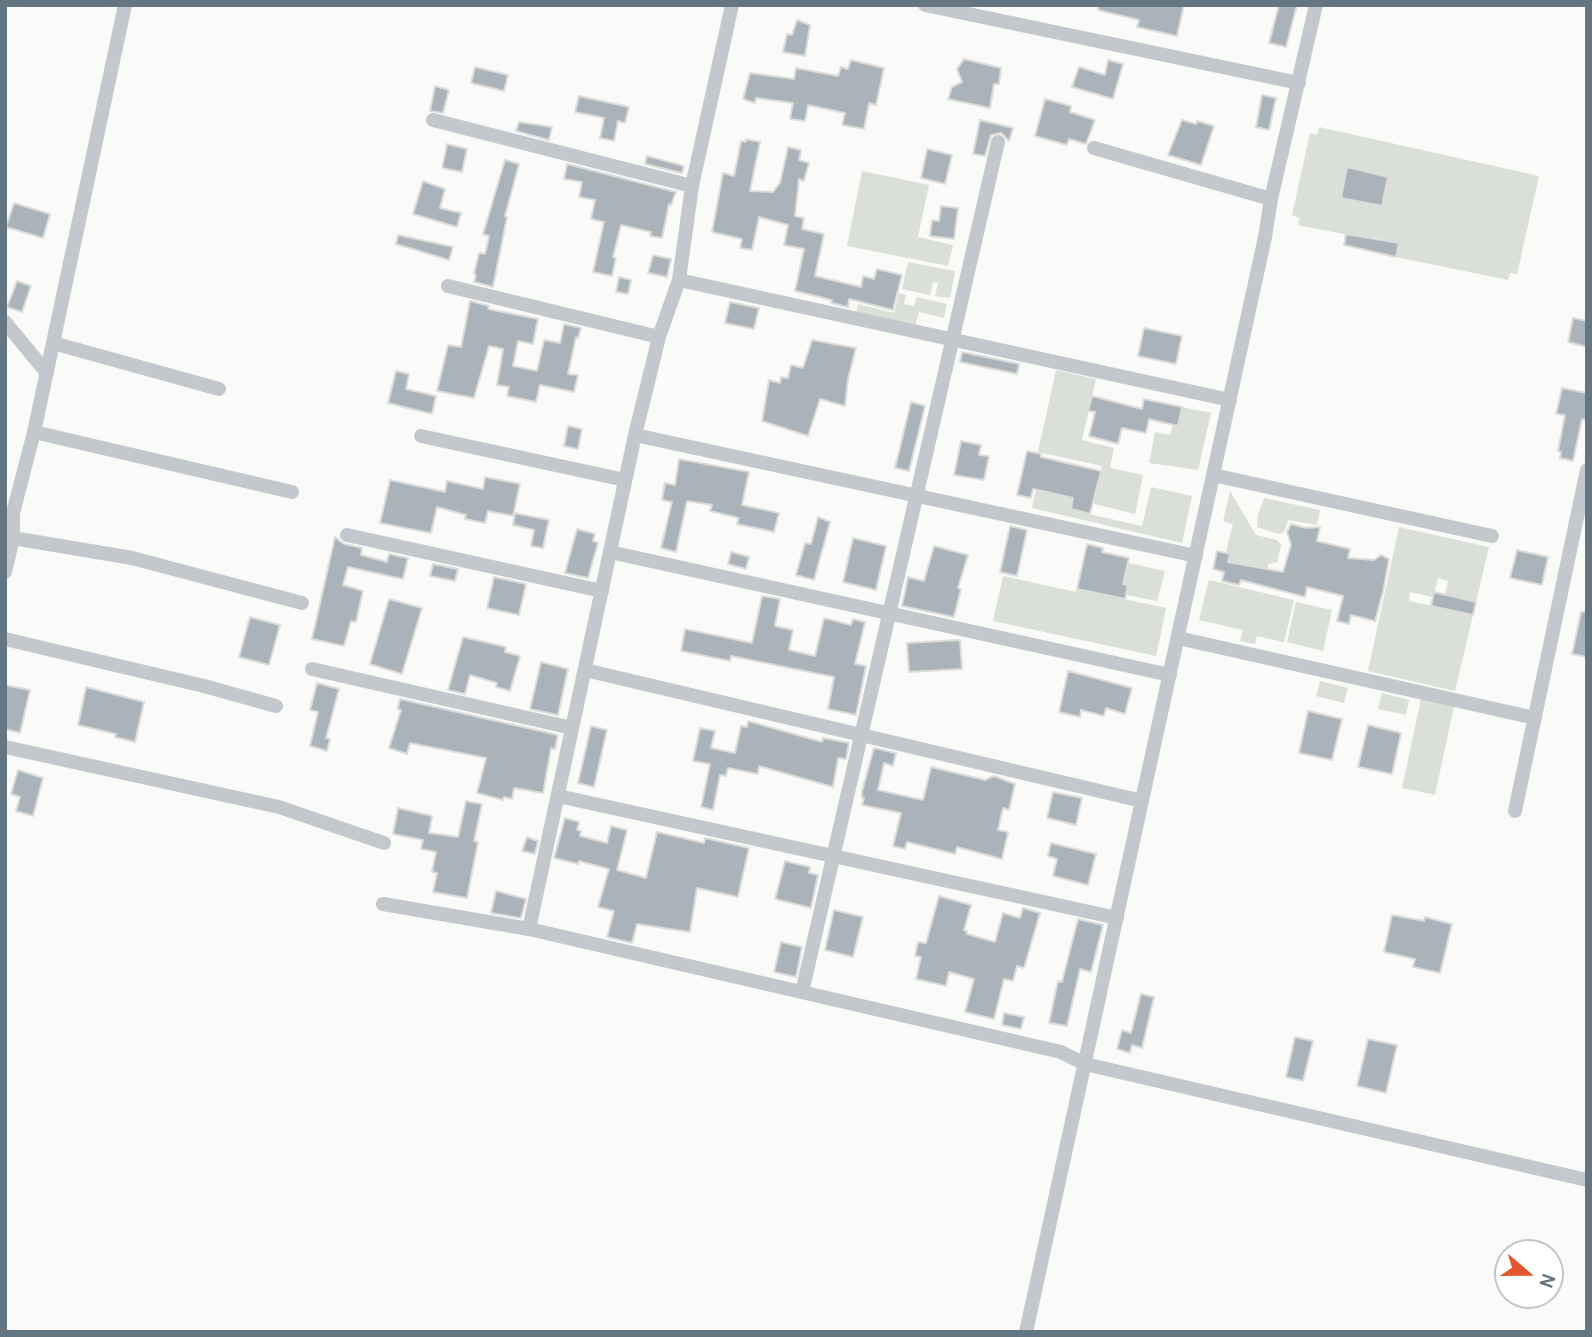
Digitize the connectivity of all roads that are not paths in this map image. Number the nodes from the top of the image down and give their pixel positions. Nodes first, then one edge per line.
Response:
1 (125, 5) edge
2 (732, 5) edge
3 (925, 5) edge
4 (1316, 5) edge
5 (1299, 83) junction
6 (433, 120) dead end
7 (998, 142) dead end
8 (1094, 148) dead end
9 (692, 186) junction
10 (1271, 199) junction
11 (679, 280) junction
12 (448, 286) dead end
13 (5, 323) edge
14 (659, 337) junction
15 (953, 339) junction
16 (53, 342) junction
17 (47, 373) junction
18 (219, 389) dead end
19 (1230, 400) junction
20 (34, 432) junction
21 (635, 435) junction
22 (421, 436) dead end
23 (1587, 470) edge
24 (1213, 475) junction
25 (625, 480) junction
26 (292, 492) dead end
27 (917, 496) junction
28 (9, 511) edge
29 (347, 535) dead end
30 (1492, 536) dead end
31 (13, 538) junction
32 (610, 552) junction
33 (1196, 556) junction
34 (5, 572) edge
35 (602, 591) junction
36 (302, 603) dead end
37 (890, 613) junction
38 (1178, 638) junction
39 (5, 639) edge
40 (312, 669) dead end
41 (585, 670) junction
42 (1170, 675) junction
43 (276, 706) dead end
44 (1535, 718) junction
45 (572, 728) junction
46 (862, 735) junction
47 (5, 747) edge
48 (558, 796) junction
49 (1142, 801) junction
50 (1515, 811) dead end
51 (384, 843) dead end
52 (834, 856) junction
53 (383, 904) dead end
54 (1116, 918) junction
55 (529, 929) junction
56 (802, 992) junction
57 (1085, 1064) junction
58 (1587, 1180) edge
59 (1026, 1332) edge

1 - 16 street
2 - 9 street
3 - 5 street
4 - 5 street
5 - 10 street
6 - 9 street
7 - 15 street
8 - 10 street
9 - 11 street
10 - 19 street
11 - 14 street
11 - 15 street
12 - 14 street
13 - 17 street
14 - 21 street
15 - 19 street
15 - 27 street
16 - 17 street
16 - 18 street
17 - 20 street
19 - 24 street
20 - 26 street
20 - 28 street
21 - 25 street
21 - 27 street
22 - 25 street
23 - 44 street
24 - 30 street
24 - 33 street
25 - 32 street
27 - 33 street
27 - 37 street
28 - 31 street
29 - 35 street
31 - 34 street
31 - 36 street
32 - 35 street
32 - 37 street
33 - 38 street
35 - 41 street
37 - 42 street
37 - 46 street
38 - 42 street
38 - 44 street
39 - 43 street
40 - 45 street
41 - 45 street
41 - 46 street
42 - 49 street
44 - 50 street
45 - 48 street
46 - 49 street
46 - 52 street
47 - 51 street
48 - 52 street
48 - 55 street
49 - 54 street
52 - 54 street
52 - 56 street
53 - 55 street
54 - 57 street
55 - 56 street
56 - 57 street
57 - 58 street
57 - 59 street

